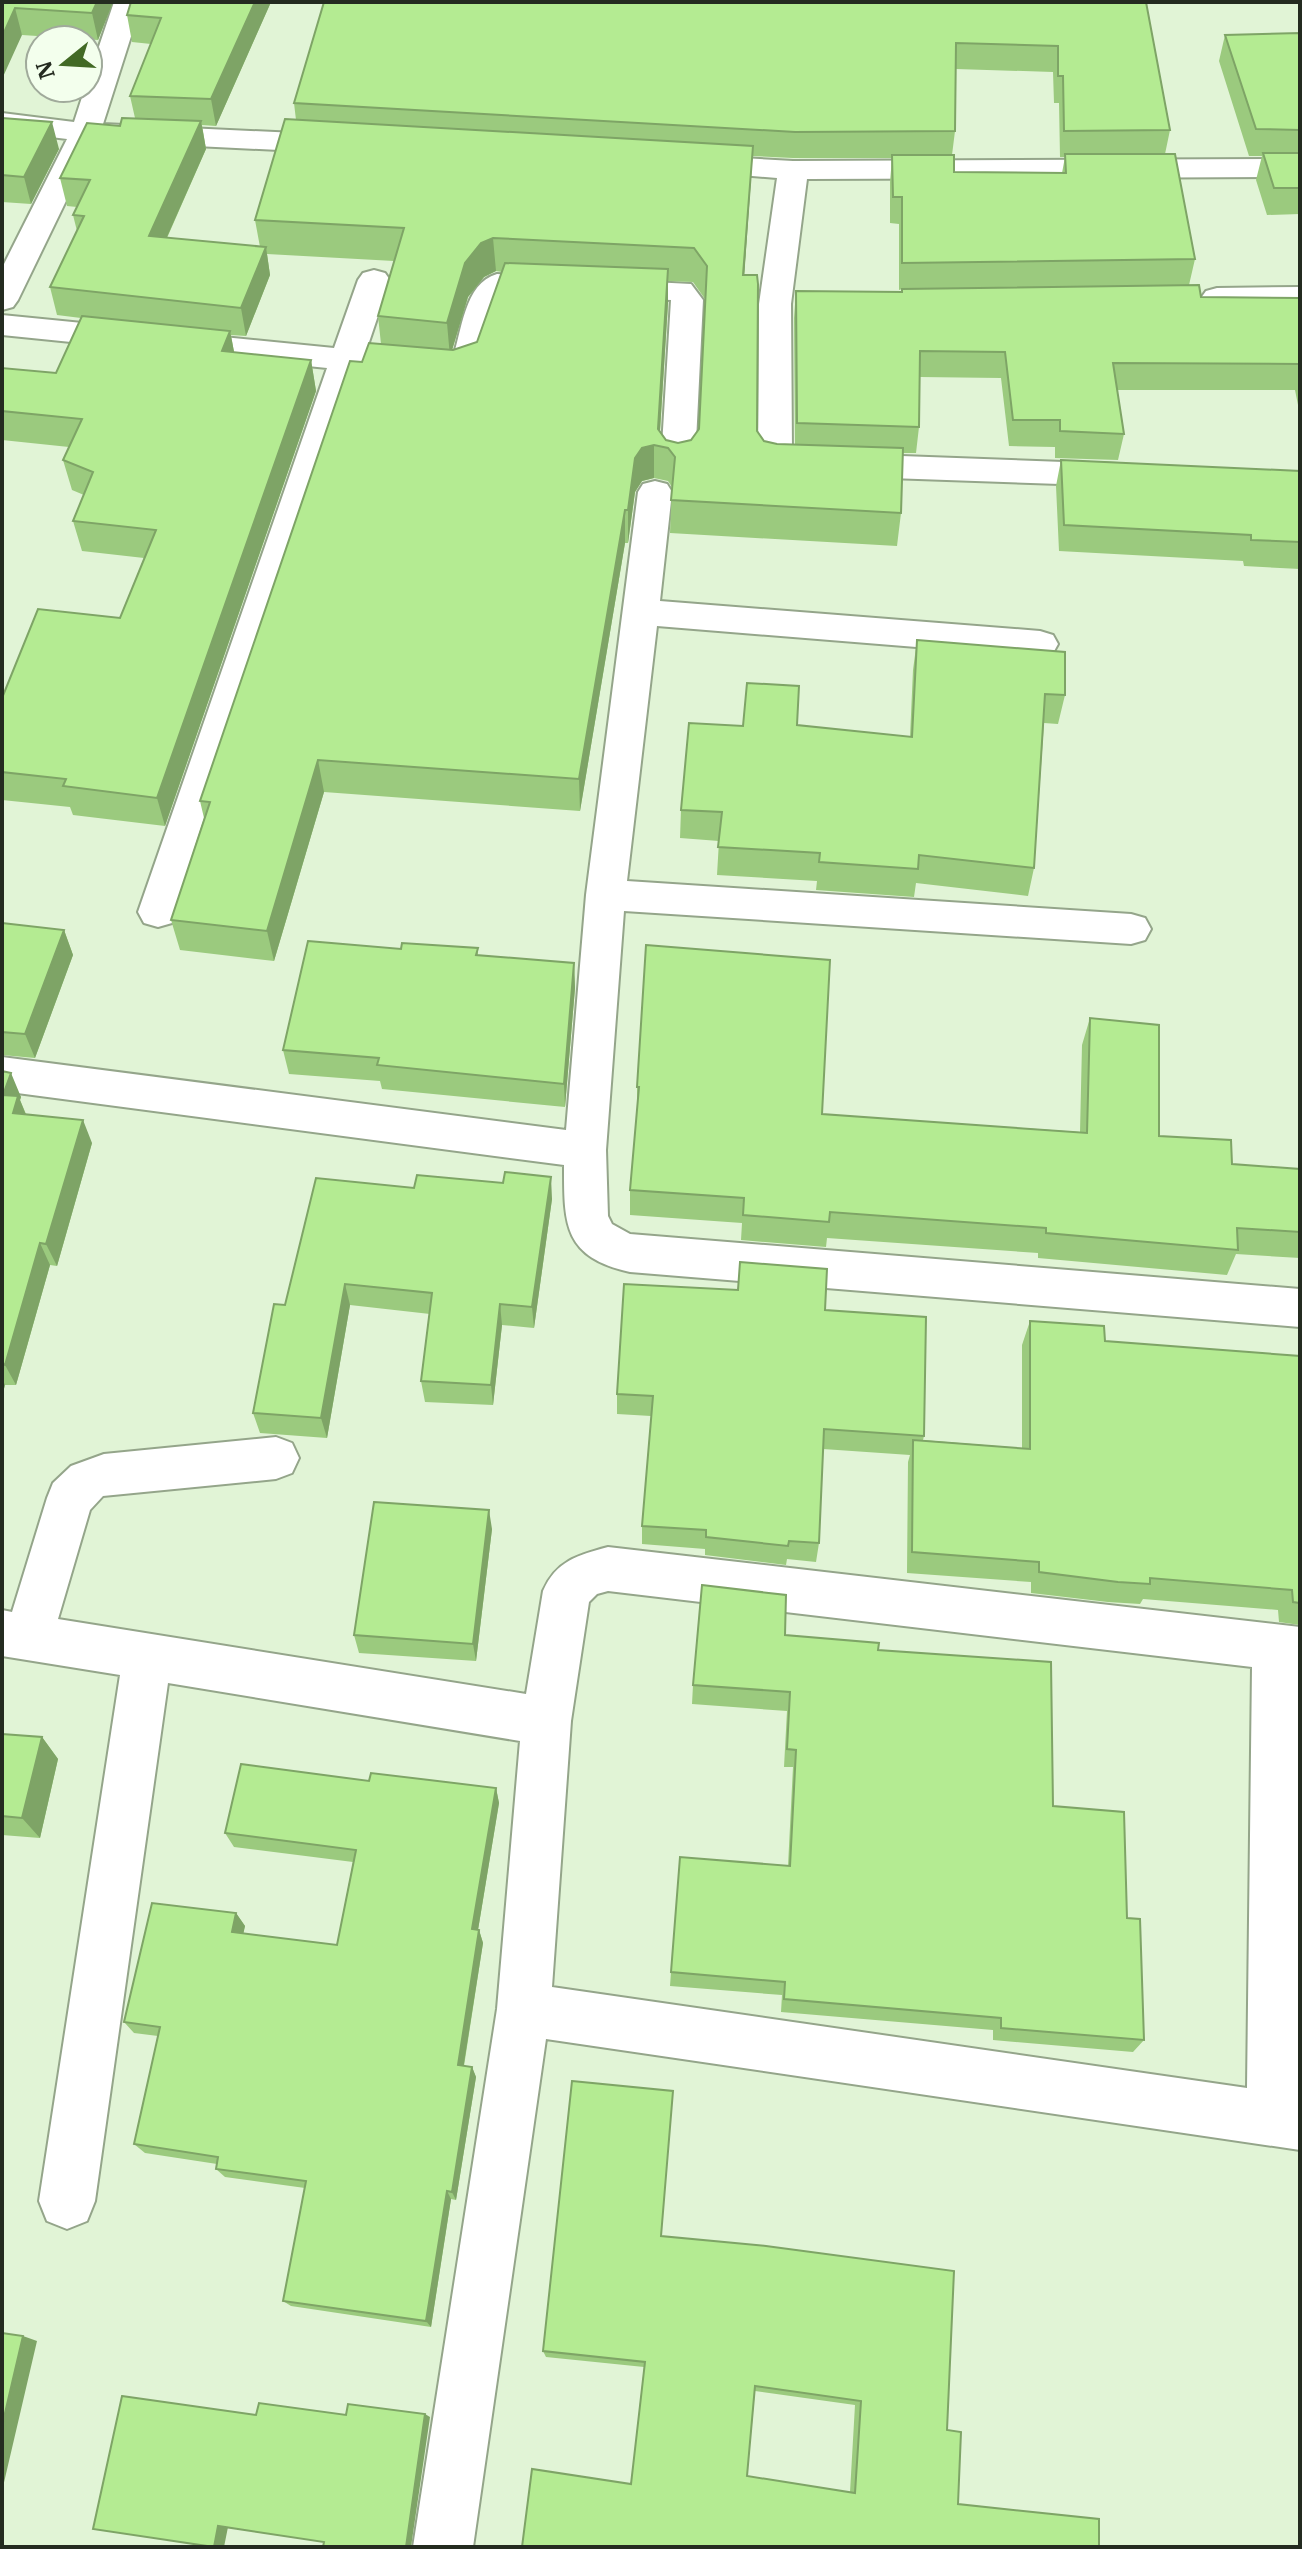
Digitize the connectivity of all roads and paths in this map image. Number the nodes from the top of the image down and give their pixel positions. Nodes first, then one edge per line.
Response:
1 (128, 2) edge
2 (2, 122) edge
3 (85, 132) junction
4 (365, 145) edge
5 (666, 162) edge
6 (1300, 168) edge
7 (793, 170) junction
8 (2, 228) edge
9 (36, 232) junction
10 (374, 280) dead end
11 (1300, 297) edge
12 (1189, 298) edge
13 (2, 300) edge
14 (2, 325) edge
15 (349, 360) junction
16 (1143, 476) edge
17 (640, 612) junction
18 (1040, 644) dead end
19 (606, 895) junction
20 (158, 912) dead end
21 (1131, 929) dead end
22 (2, 1074) edge
23 (585, 1150) junction
24 (1300, 1308) edge
25 (276, 1458) dead end
26 (15, 1635) edge
27 (1288, 1648) edge
28 (147, 1656) junction
29 (546, 1721) junction
30 (524, 2009) junction
31 (1287, 2120) edge
32 (67, 2201) dead end
33 (443, 2547) edge

1 - 3 street
2 - 3 street
3 - 4 street
3 - 9 street
5 - 7 street
6 - 7 street
7 - 16 street
8 - 9 street
9 - 13 street
10 - 15 street
11 - 12 street
14 - 15 street
15 - 17 street
15 - 20 street
17 - 18 street
17 - 19 street
19 - 21 street
19 - 23 street
22 - 23 street
23 - 24 street
25 - 26 street
26 - 28 street
27 - 29 street
27 - 31 street
28 - 29 street
28 - 32 street
29 - 30 street
30 - 31 street
30 - 33 street

